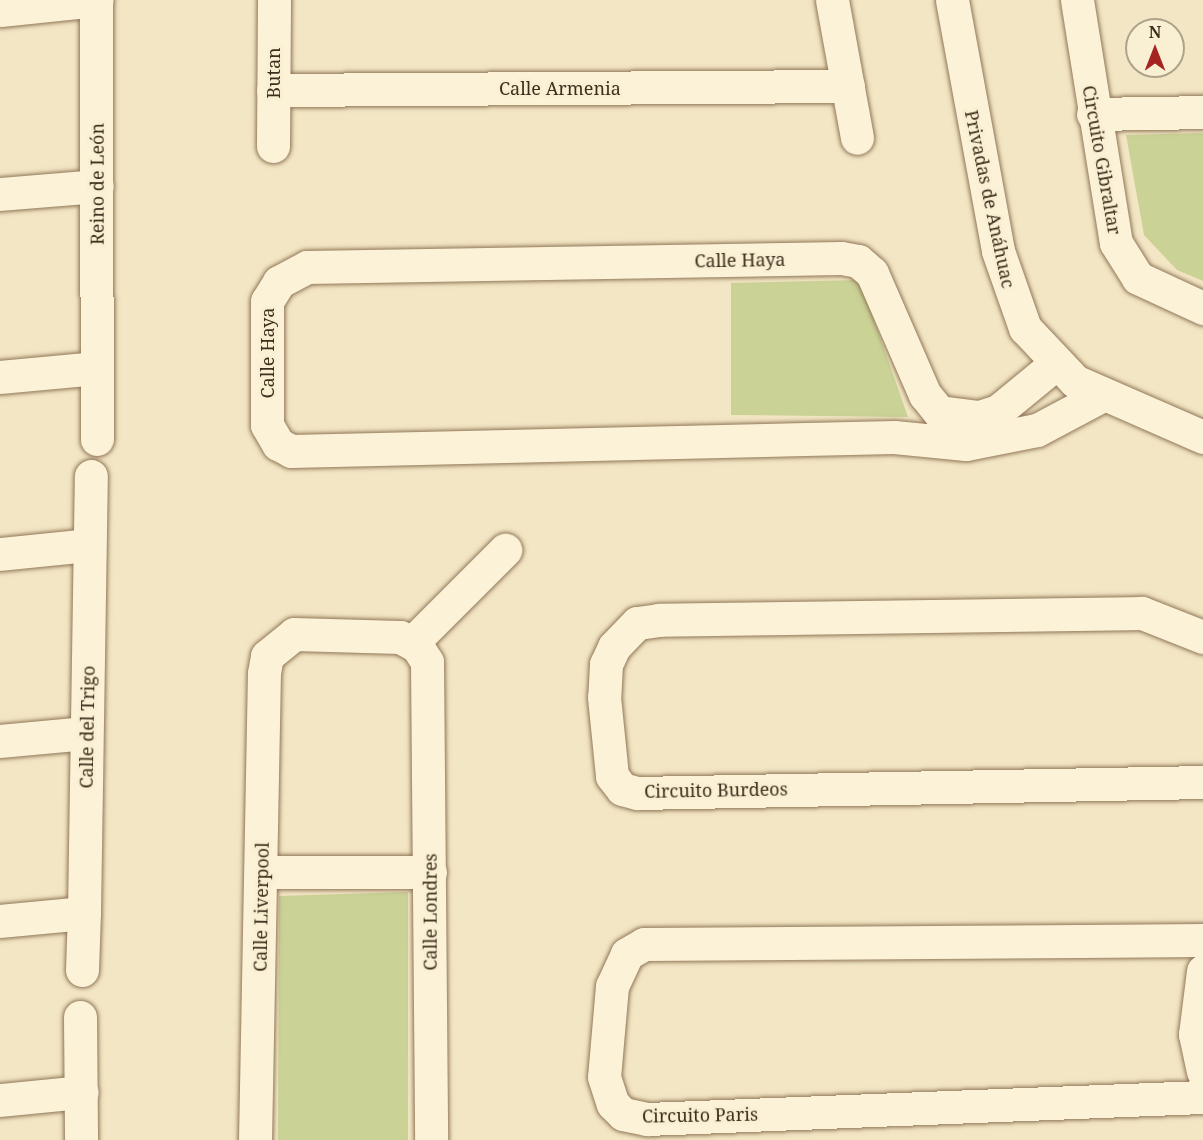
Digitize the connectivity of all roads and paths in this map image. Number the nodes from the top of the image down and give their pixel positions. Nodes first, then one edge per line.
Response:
1 (274, 0) edge
2 (832, 0) edge
3 (952, 0) edge
4 (1077, 0) edge
5 (0, 10) edge
6 (848, 86) junction
7 (273, 90) junction
8 (1203, 112) edge
9 (1093, 114) junction
10 (857, 138) dead end
11 (273, 146) dead end
12 (97, 186) junction
13 (0, 194) edge
14 (1203, 308) edge
15 (1054, 365) junction
16 (97, 368) junction
17 (0, 377) edge
18 (1101, 396) junction
19 (1203, 437) edge
20 (97, 439) dead end
21 (91, 476) dead end
22 (89, 545) junction
23 (505, 550) dead end
24 (0, 554) edge
25 (1203, 638) edge
26 (412, 643) junction
27 (86, 733) junction
28 (0, 741) edge
29 (1203, 782) edge
30 (262, 872) junction
31 (430, 872) junction
32 (84, 913) junction
33 (0, 921) edge
34 (1203, 940) edge
35 (81, 970) dead end
36 (1203, 971) edge
37 (80, 1017) dead end
38 (1203, 1071) edge
39 (82, 1092) junction
40 (1203, 1097) edge
41 (0, 1100) edge
42 (81, 1140) edge
43 (255, 1140) edge
44 (431, 1140) edge

1 - 7 street, Butan
2 - 6 street
3 - 15 street, Privadas de Anáhuac
4 - 9 street, Circuito Gibraltar
5 - 12 street, Reino de León
6 - 7 street, Calle Armenia
6 - 10 street
7 - 11 street, Butan
8 - 9 street
9 - 14 street, Circuito Gibraltar
12 - 13 street
12 - 16 street, Reino de León
15 - 18 street, Privadas de Anáhuac
15 - 18 street, Calle Haya
16 - 17 street
16 - 20 street, Reino de León
18 - 19 street, Privadas de Anáhuac
21 - 22 street, Calle del Trigo
22 - 24 street
22 - 27 street, Calle del Trigo
23 - 26 street
25 - 29 street, Circuito Burdeos
26 - 30 street, Calle Liverpool
26 - 31 street, Calle Londres
27 - 28 street
27 - 32 street, Calle del Trigo
30 - 31 street
30 - 43 street, Calle Liverpool
31 - 44 street, Calle Londres
32 - 33 street
32 - 35 street, Calle del Trigo
34 - 40 street, Circuito Paris
36 - 38 street
37 - 39 street
39 - 41 street
39 - 42 street

